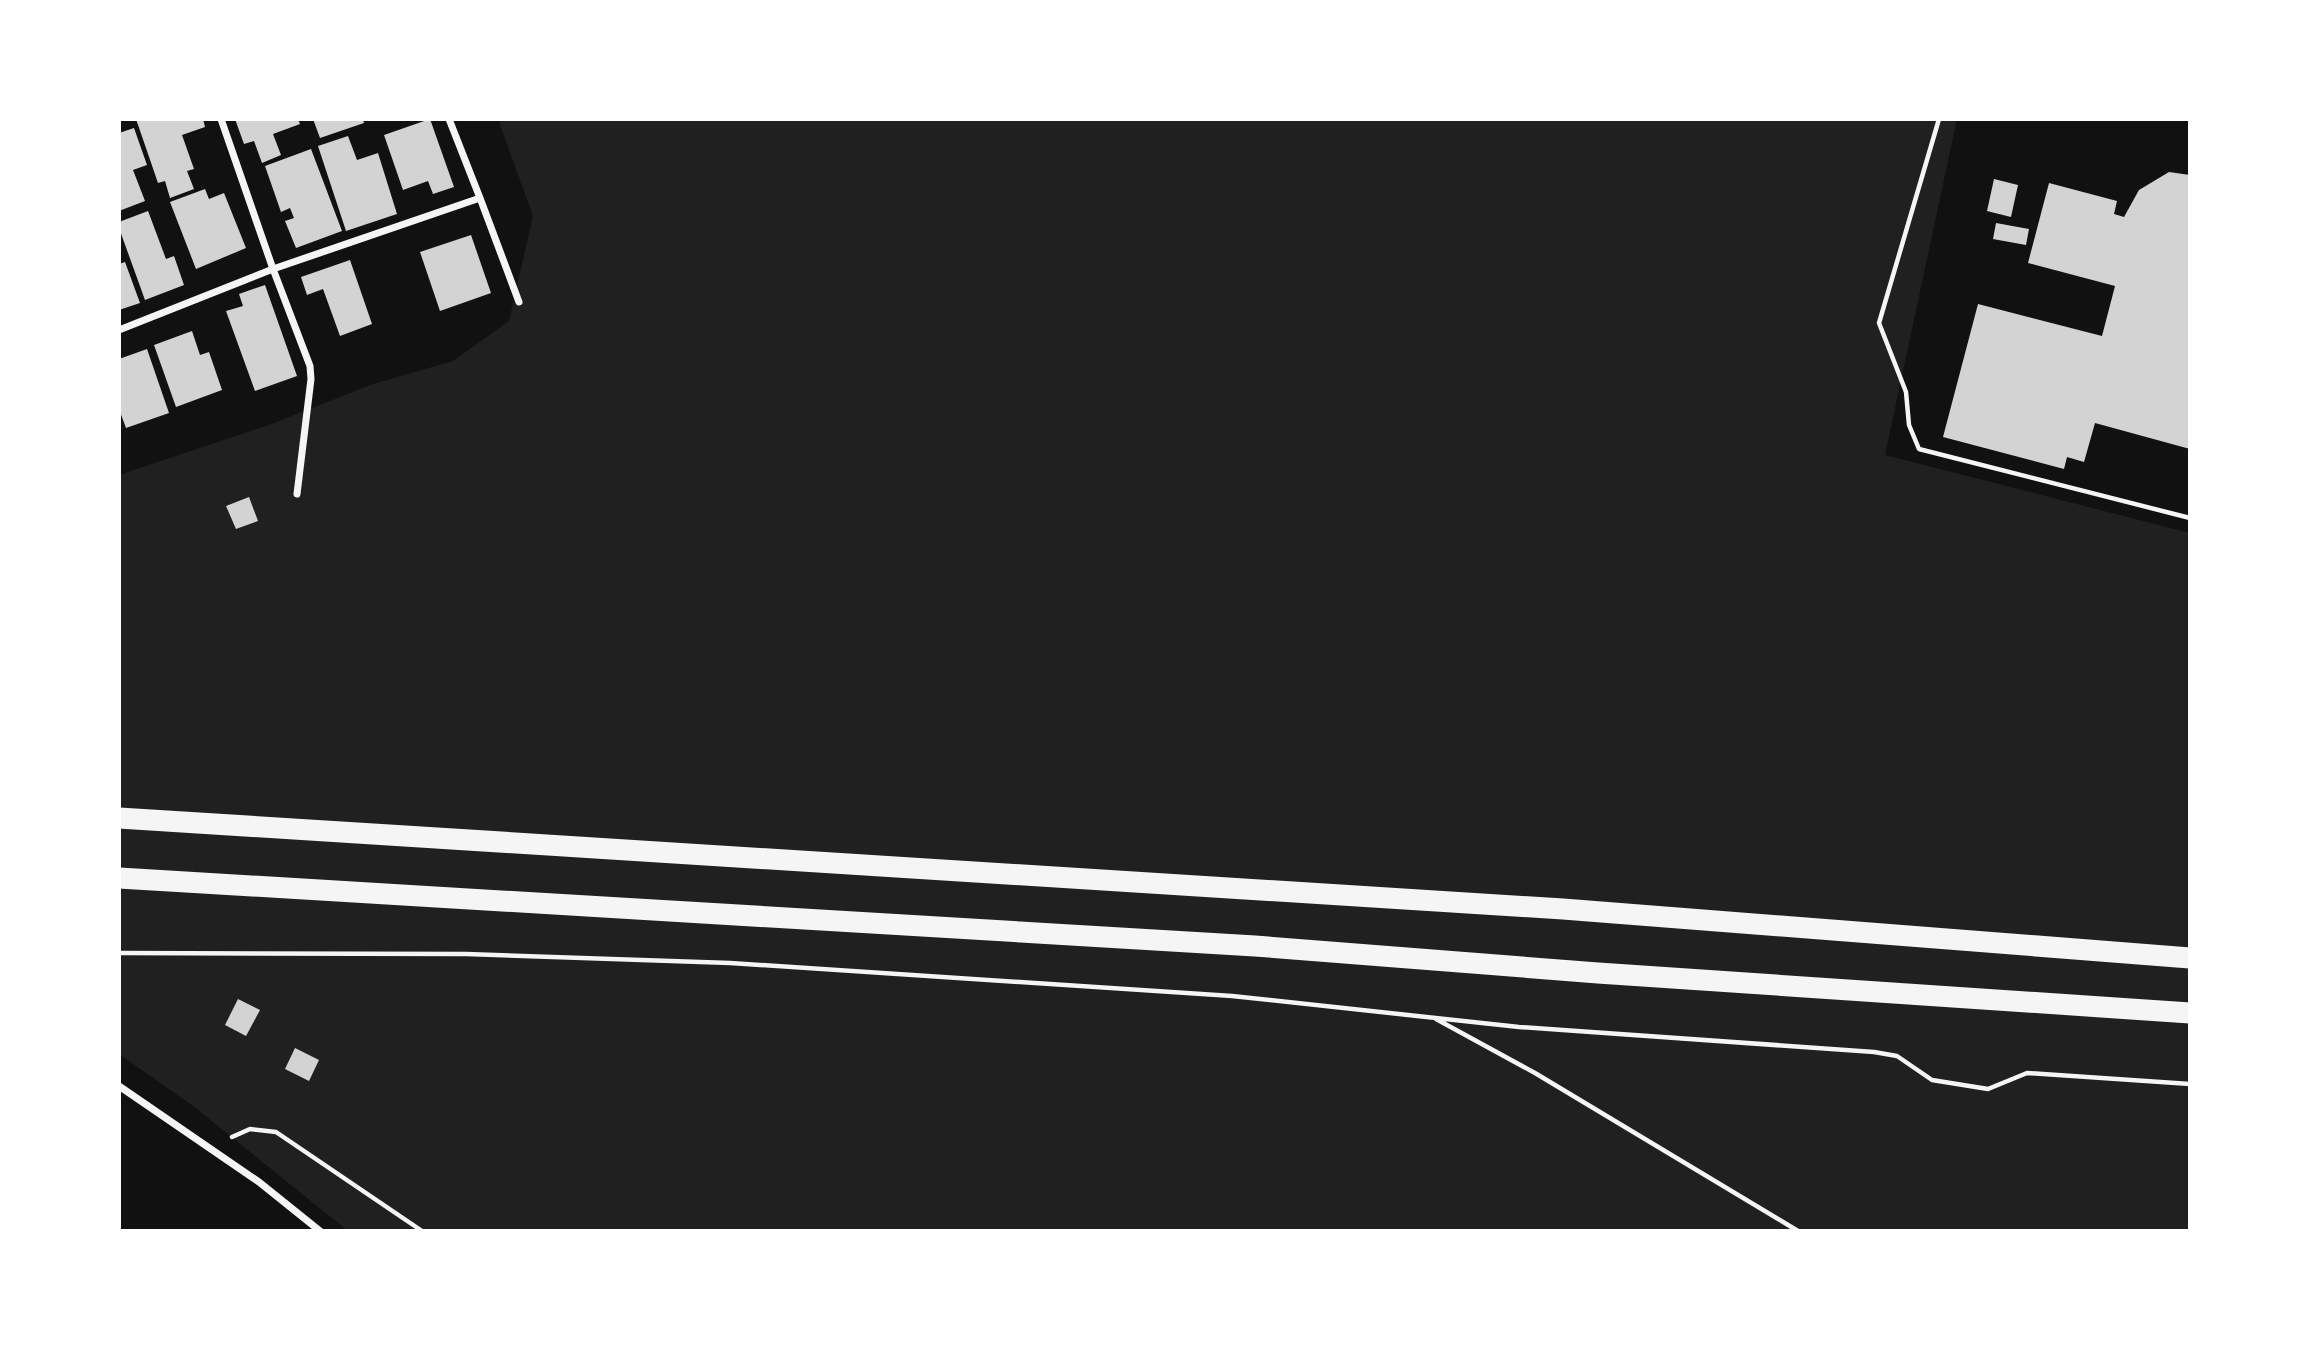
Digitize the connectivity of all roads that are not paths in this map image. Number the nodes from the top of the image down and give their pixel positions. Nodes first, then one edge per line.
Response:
1 (221, 119) edge
2 (449, 119) edge
3 (480, 198) junction
4 (273, 269) junction
5 (519, 302) dead end
6 (119, 330) edge
7 (297, 494) dead end
8 (119, 818) edge
9 (119, 877) edge
10 (2190, 958) edge
11 (2190, 1013) edge
12 (119, 1086) edge
13 (320, 1231) edge

1 - 4 street
2 - 3 street
3 - 4 street
3 - 5 street
4 - 6 street
4 - 7 street
8 - 10 highway
9 - 11 highway
12 - 13 street

